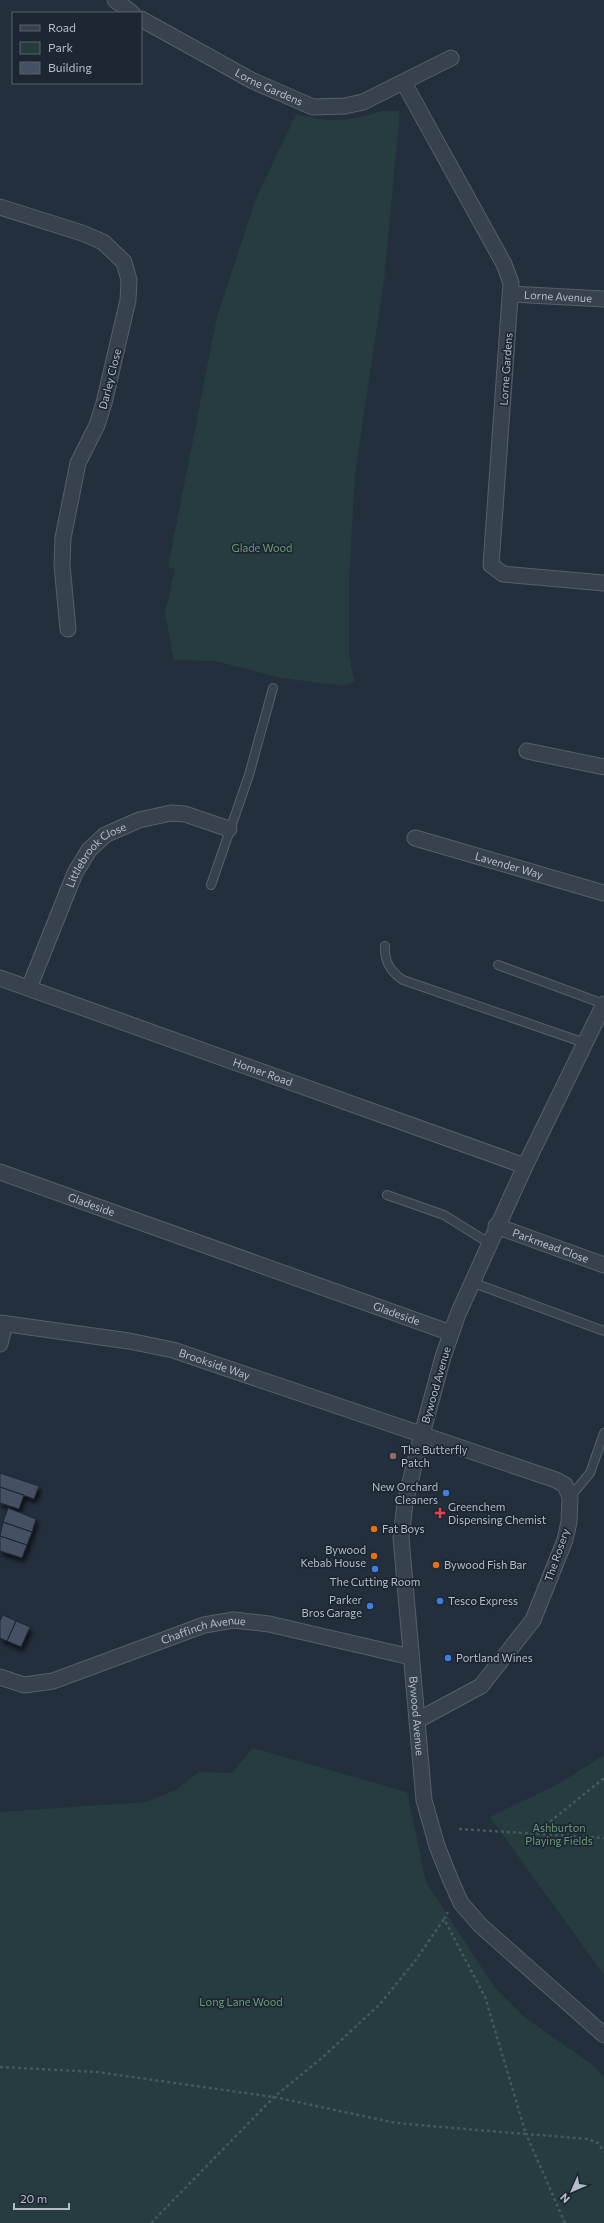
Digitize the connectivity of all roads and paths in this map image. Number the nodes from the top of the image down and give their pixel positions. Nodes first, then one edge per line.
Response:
1 (115, 0) edge
2 (131, 12) edge
3 (142, 20) edge
4 (451, 58) dead end
5 (404, 83) junction
6 (0, 207) edge
7 (511, 294) junction
8 (604, 299) edge
9 (604, 583) edge
10 (68, 629) dead end
11 (273, 688) dead end
12 (527, 751) dead end
13 (604, 767) edge
14 (229, 828) junction
15 (415, 838) dead end
16 (211, 884) dead end
17 (604, 894) edge
18 (384, 946) dead end
19 (498, 965) dead end
20 (0, 978) edge
21 (29, 988) junction
22 (604, 1004) edge
23 (585, 1042) junction
24 (525, 1166) junction
25 (0, 1172) edge
26 (387, 1196) dead end
27 (496, 1226) junction
28 (489, 1243) junction
29 (604, 1264) edge
30 (471, 1282) junction
31 (3, 1323) edge
32 (604, 1331) edge
33 (451, 1334) junction
34 (0, 1344) edge
35 (604, 1433) edge
36 (422, 1434) junction
37 (570, 1497) junction
38 (411, 1657) junction
39 (0, 1677) edge
40 (418, 1720) junction
41 (604, 1778) edge
42 (459, 1830) dead end
43 (536, 1834) junction
44 (604, 1838) edge
45 (458, 1897) junction
46 (444, 1919) junction
47 (604, 2035) edge
48 (0, 2067) edge
49 (274, 2097) junction
50 (526, 2134) junction
51 (604, 2152) edge
52 (151, 2223) edge
53 (565, 2223) edge

1 - 2 street
3 - 5 street, Lorne Gardens
4 - 5 street, Lorne Gardens
5 - 7 street, Lorne Gardens
6 - 10 street, Darley Close
7 - 8 street, Lorne Avenue
7 - 9 street, Lorne Gardens
11 - 14 lane
12 - 13 street
14 - 16 lane
14 - 21 street, Littlebrook Close
15 - 17 street, Lavender Way
18 - 23 lane
19 - 22 lane
20 - 21 street, Homer Road
21 - 24 street, Homer Road
22 - 23 street
23 - 24 street
24 - 27 street
25 - 33 street, Gladeside
26 - 28 lane
27 - 28 street
27 - 29 street, Parkmead Close
28 - 30 street
30 - 32 lane
30 - 33 street
31 - 34 street
31 - 36 street, Brookside Way
33 - 36 street, Bywood Avenue
35 - 37 lane
36 - 37 street
36 - 38 street, Bywood Avenue
37 - 40 street, The Rosery
38 - 39 street, Chaffinch Avenue
38 - 40 street, Bywood Avenue
40 - 45 street, Bywood Avenue
41 - 43 path
42 - 43 path
43 - 44 path
45 - 46 path
45 - 47 street, Bywood Avenue
46 - 49 path
46 - 50 path
48 - 49 path
49 - 50 path
49 - 52 path
50 - 51 path
50 - 53 path

